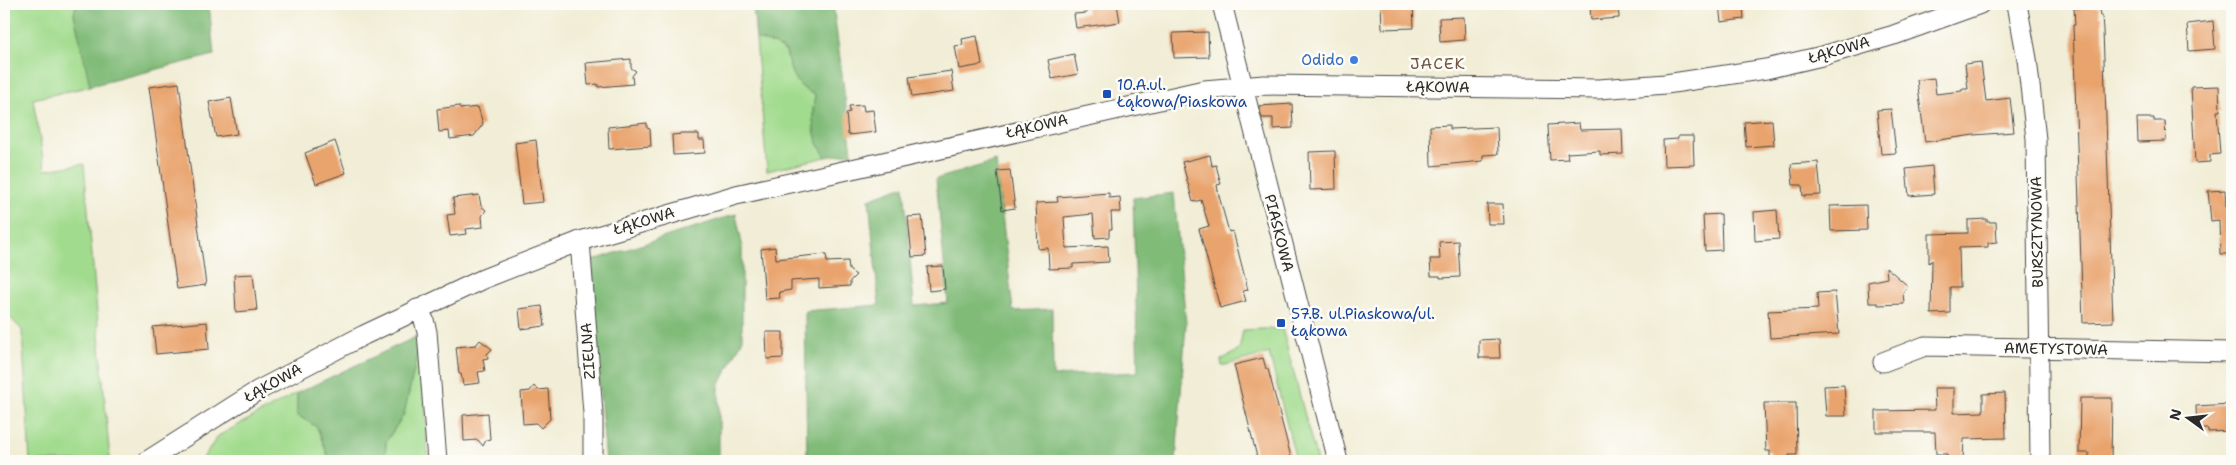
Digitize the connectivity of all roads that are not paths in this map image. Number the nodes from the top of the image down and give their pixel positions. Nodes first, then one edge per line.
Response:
1 (1222, 4) edge
2 (1980, 4) edge
3 (2017, 4) edge
4 (1242, 86) junction
5 (580, 241) junction
6 (417, 309) junction
7 (2039, 349) junction
8 (2232, 352) edge
9 (1883, 362) dead end
10 (157, 459) edge
11 (437, 461) edge
12 (593, 461) edge
13 (1338, 461) edge
14 (2040, 461) edge

1 - 4 street, PIASKOWA
2 - 4 street, ŁĄKOWA
3 - 7 street, BURSZTYNOWA
4 - 5 street, ŁĄKOWA
4 - 13 street, PIASKOWA
5 - 6 street, ŁĄKOWA
5 - 12 street, ZIELNA
6 - 10 street, ŁĄKOWA
6 - 11 street
7 - 8 street, AMETYSTOWA
7 - 9 street, AMETYSTOWA
7 - 14 street, BURSZTYNOWA

